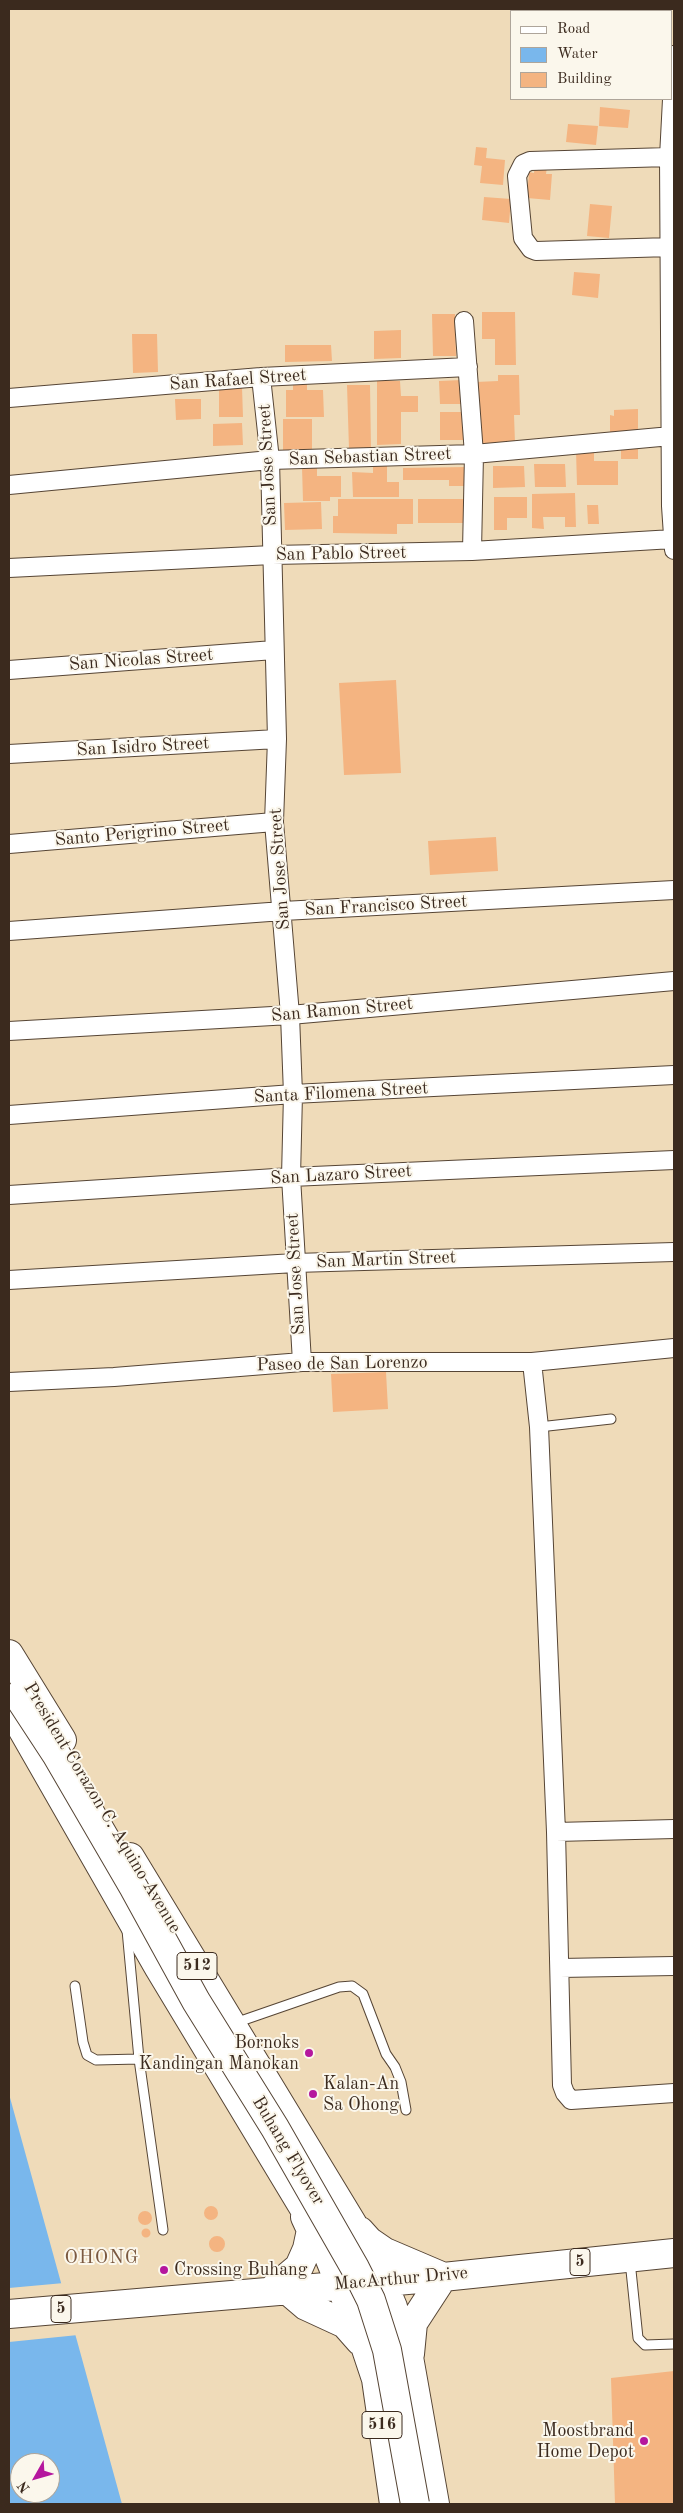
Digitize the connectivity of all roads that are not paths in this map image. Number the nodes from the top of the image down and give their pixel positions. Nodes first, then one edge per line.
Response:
1 (673, 58) edge
2 (672, 140) edge
3 (669, 157) junction
4 (670, 247) junction
5 (464, 320) dead end
6 (468, 367) junction
7 (262, 377) junction
8 (9, 398) edge
9 (671, 436) junction
10 (474, 454) junction
11 (270, 460) junction
12 (9, 485) edge
13 (673, 506) edge
14 (674, 545) edge
15 (472, 550) junction
16 (272, 555) junction
17 (9, 568) edge
18 (274, 650) junction
19 (9, 670) edge
20 (277, 739) junction
21 (9, 754) edge
22 (274, 822) junction
23 (9, 844) edge
24 (674, 890) edge
25 (283, 911) junction
26 (9, 930) edge
27 (674, 981) edge
28 (290, 1015) junction
29 (9, 1031) edge
30 (674, 1075) edge
31 (293, 1094) junction
32 (9, 1115) edge
33 (674, 1160) edge
34 (291, 1177) junction
35 (9, 1195) edge
36 (674, 1252) edge
37 (295, 1263) junction
38 (9, 1280) edge
39 (674, 1348) edge
40 (302, 1362) junction
41 (532, 1362) junction
42 (9, 1382) edge
43 (611, 1419) dead end
44 (539, 1428) junction
45 (9, 1654) edge
46 (9, 1661) edge
47 (12, 1696) edge
48 (674, 1829) edge
49 (556, 1832) junction
50 (124, 1903) junction
51 (674, 1966) edge
52 (560, 1968) junction
53 (75, 1986) dead end
54 (232, 2024) junction
55 (139, 2059) junction
56 (674, 2093) edge
57 (406, 2110) dead end
58 (300, 2205) junction
59 (352, 2223) junction
60 (163, 2230) dead end
61 (674, 2253) edge
62 (630, 2257) junction
63 (443, 2277) junction
64 (382, 2281) junction
65 (338, 2284) junction
66 (279, 2290) junction
67 (9, 2314) edge
68 (674, 2344) edge
69 (365, 2346) junction
70 (410, 2357) junction
71 (394, 2504) edge
72 (415, 2504) edge
73 (435, 2504) edge

1 - 2 street
2 - 3 street
3 - 4 street
3 - 4 street
4 - 9 street
5 - 6 street
6 - 7 street, San Rafael Street
6 - 10 street
7 - 8 street, San Rafael Street
7 - 11 street, San Jose Street
9 - 10 street, San Sebastian Street
9 - 13 street
10 - 11 street, San Sebastian Street
10 - 15 street
11 - 12 street, San Sebastian Street
11 - 16 street, San Jose Street
13 - 14 street
14 - 15 street, San Pablo Street
15 - 16 street, San Pablo Street
16 - 17 street, San Pablo Street
16 - 18 street, San Jose Street
18 - 19 street, San Nicolas Street
18 - 20 street, San Jose Street
20 - 21 street, San Isidro Street
20 - 22 street, San Jose Street
22 - 23 street, Santo Perigrino Street
22 - 25 street, San Jose Street
24 - 25 street, San Francisco Street
25 - 26 street, San Francisco Street
25 - 28 street, San Jose Street
27 - 28 street, San Ramon Street
28 - 29 street, San Ramon Street
28 - 31 street, San Jose Street
30 - 31 street, Santa Filomena Street
31 - 32 street, Santa Filomena Street
31 - 34 street, San Jose Street
33 - 34 street, San Lazaro Street
34 - 35 street, San Lazaro Street
34 - 37 street, San Jose Street
36 - 37 street, San Martin Street
37 - 38 street, San Martin Street
37 - 40 street, San Jose Street
39 - 41 street, Paseo de San Lorenzo
40 - 41 street, Paseo de San Lorenzo
40 - 42 street, Paseo de San Lorenzo
41 - 44 street
43 - 44 lane
44 - 49 street
45 - 54 main road, President Corazon C. Aquino Avenue / 512
46 - 47 main road, President Corazon C. Aquino Avenue / 512
47 - 50 main road, President Corazon C. Aquino Avenue / 512
47 - 72 main road, Buhang Flyover, bridge
48 - 49 street
49 - 52 street
50 - 55 lane
50 - 58 main road, President Corazon C. Aquino Avenue / 512
51 - 52 street
52 - 56 street
53 - 55 lane
54 - 57 lane
54 - 59 main road, President Corazon C. Aquino Avenue / 512
55 - 60 lane
58 - 65 main road, President Corazon C. Aquino Avenue / 512
58 - 66 main road
59 - 63 main road
59 - 64 main road, President Corazon C. Aquino Avenue / 512
61 - 62 main road, MacArthur Drive / 5
62 - 63 main road, MacArthur Drive / 5
62 - 68 lane
63 - 64 main road, MacArthur Drive / 5
63 - 70 main road
64 - 65 main road, MacArthur Drive / 5
64 - 70 main road, President Corazon C. Aquino Avenue / 516
65 - 66 main road, MacArthur Drive / 5
65 - 69 main road, President Corazon C. Aquino Avenue / 516
66 - 67 main road, MacArthur Drive / 5
66 - 69 main road
69 - 71 main road, President Corazon C. Aquino Avenue / 516
70 - 73 main road, President Corazon C. Aquino Avenue / 516

